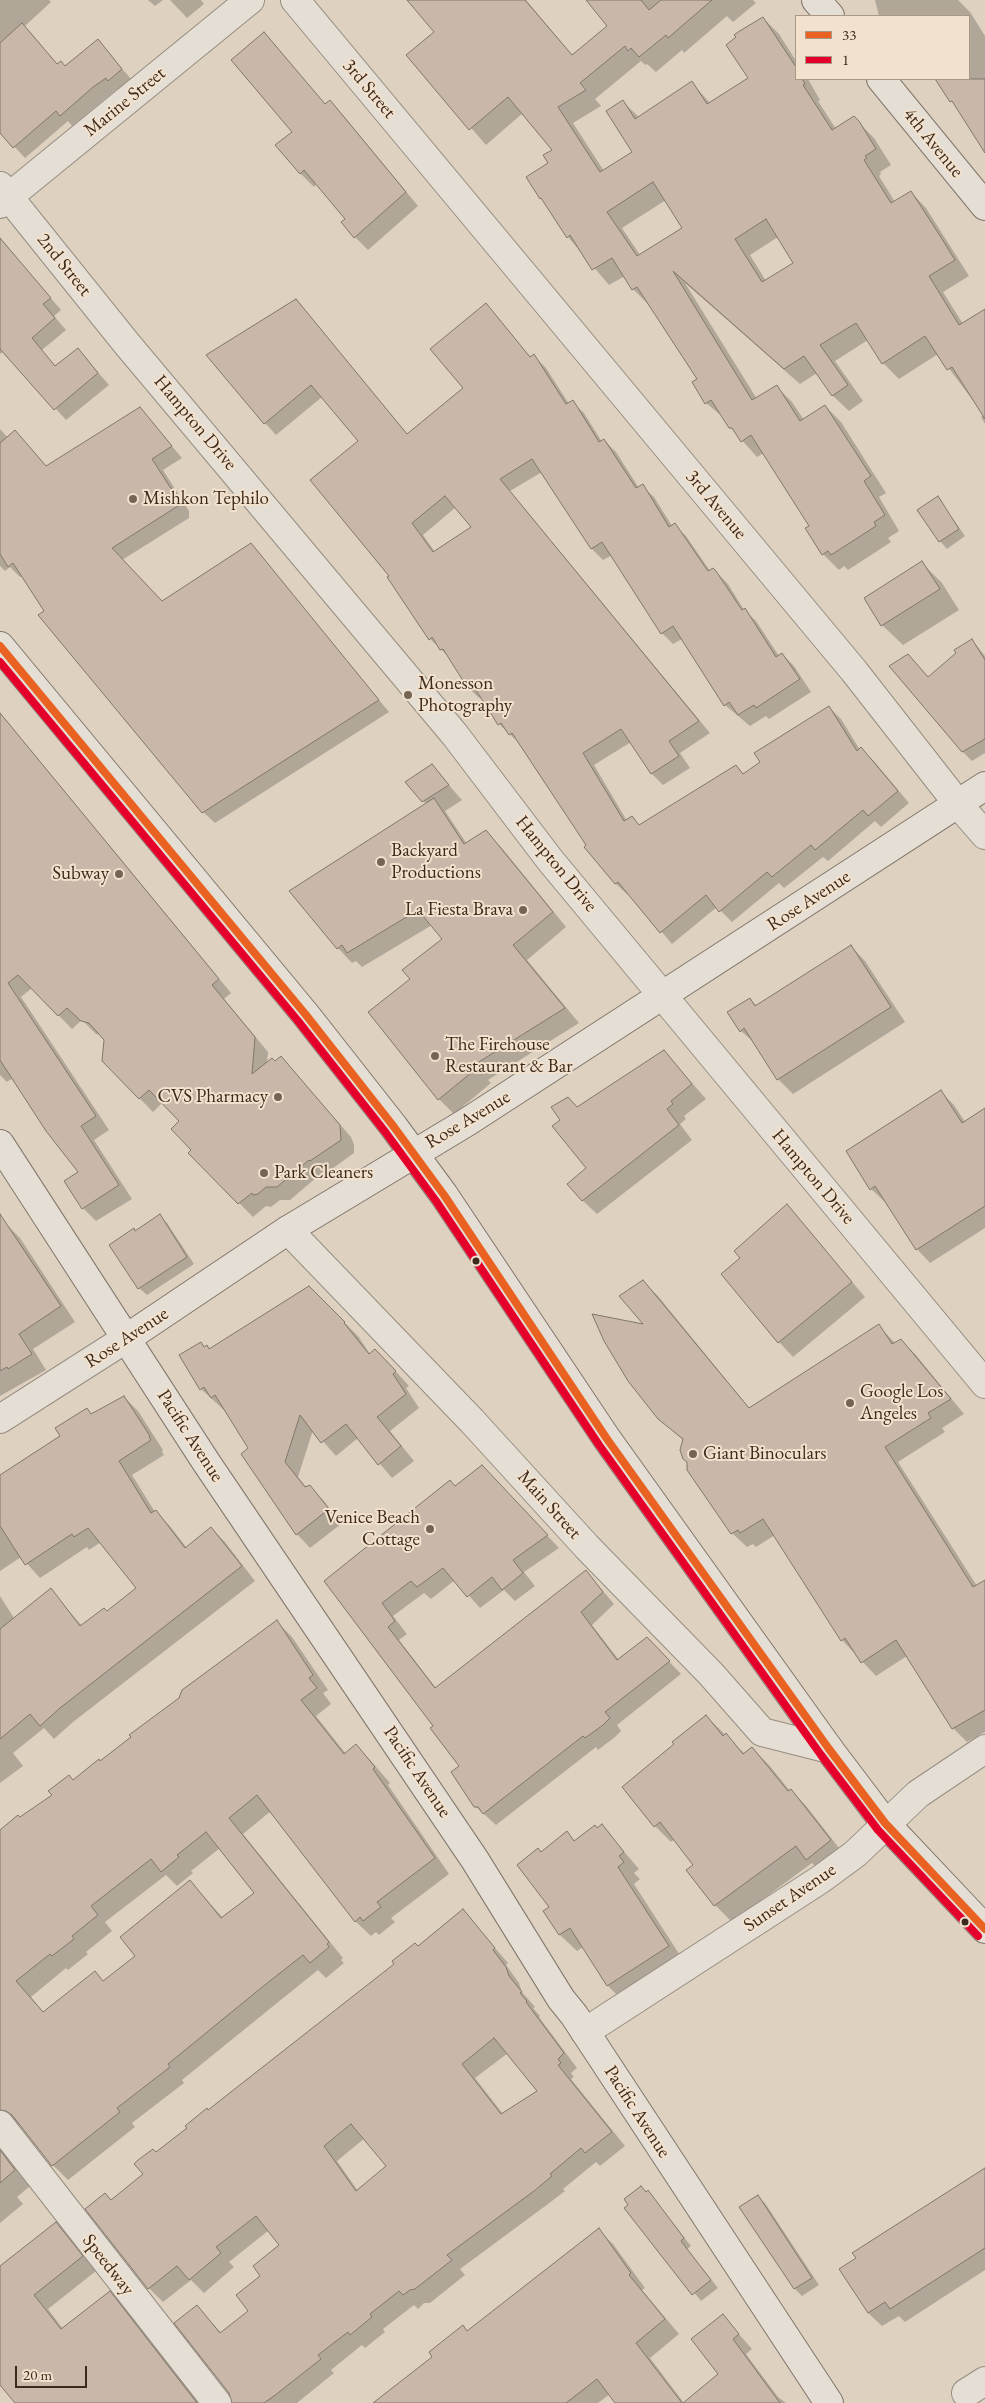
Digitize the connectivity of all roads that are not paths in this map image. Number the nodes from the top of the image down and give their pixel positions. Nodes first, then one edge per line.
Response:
1 (250, 0) edge
2 (295, 0) edge
3 (816, 0) edge
4 (829, 15) edge
5 (882, 80) edge
6 (442, 179) joint
7 (3, 196) edge
8 (985, 206) edge
9 (127, 344) joint
10 (0, 646) edge
11 (985, 786) edge
12 (958, 804) junction
13 (985, 835) edge
14 (663, 996) junction
15 (0, 1144) edge
16 (412, 1154) junction
17 (288, 1230) junction
18 (127, 1338) junction
19 (985, 1384) edge
20 (0, 1419) edge
21 (829, 1749) junction
22 (985, 1749) edge
23 (886, 1823) junction
24 (985, 1929) edge
25 (584, 2032) junction
26 (0, 2126) edge
27 (217, 2403) edge
28 (830, 2403) edge

1 - 7 street, Marine Street
2 - 6 street, 3rd Street
3 - 4 street
5 - 8 street, 4th Avenue
6 - 12 street, 3rd Avenue
7 - 9 street, 2nd Street
9 - 14 street, Hampton Drive
10 - 16 street
11 - 12 street, Rose Avenue
12 - 13 street, 3rd Avenue
12 - 14 street, Rose Avenue
14 - 16 street, Rose Avenue
14 - 19 street, Hampton Drive
15 - 18 street, Pacific Avenue
16 - 17 street, Rose Avenue
16 - 21 street
17 - 18 street, Rose Avenue
17 - 21 street, Main Street
18 - 20 street, Rose Avenue
18 - 25 street, Pacific Avenue
21 - 23 street
22 - 23 street, Sunset Avenue
23 - 24 street
23 - 25 street, Sunset Avenue
25 - 28 street, Pacific Avenue
26 - 27 street, Speedway

